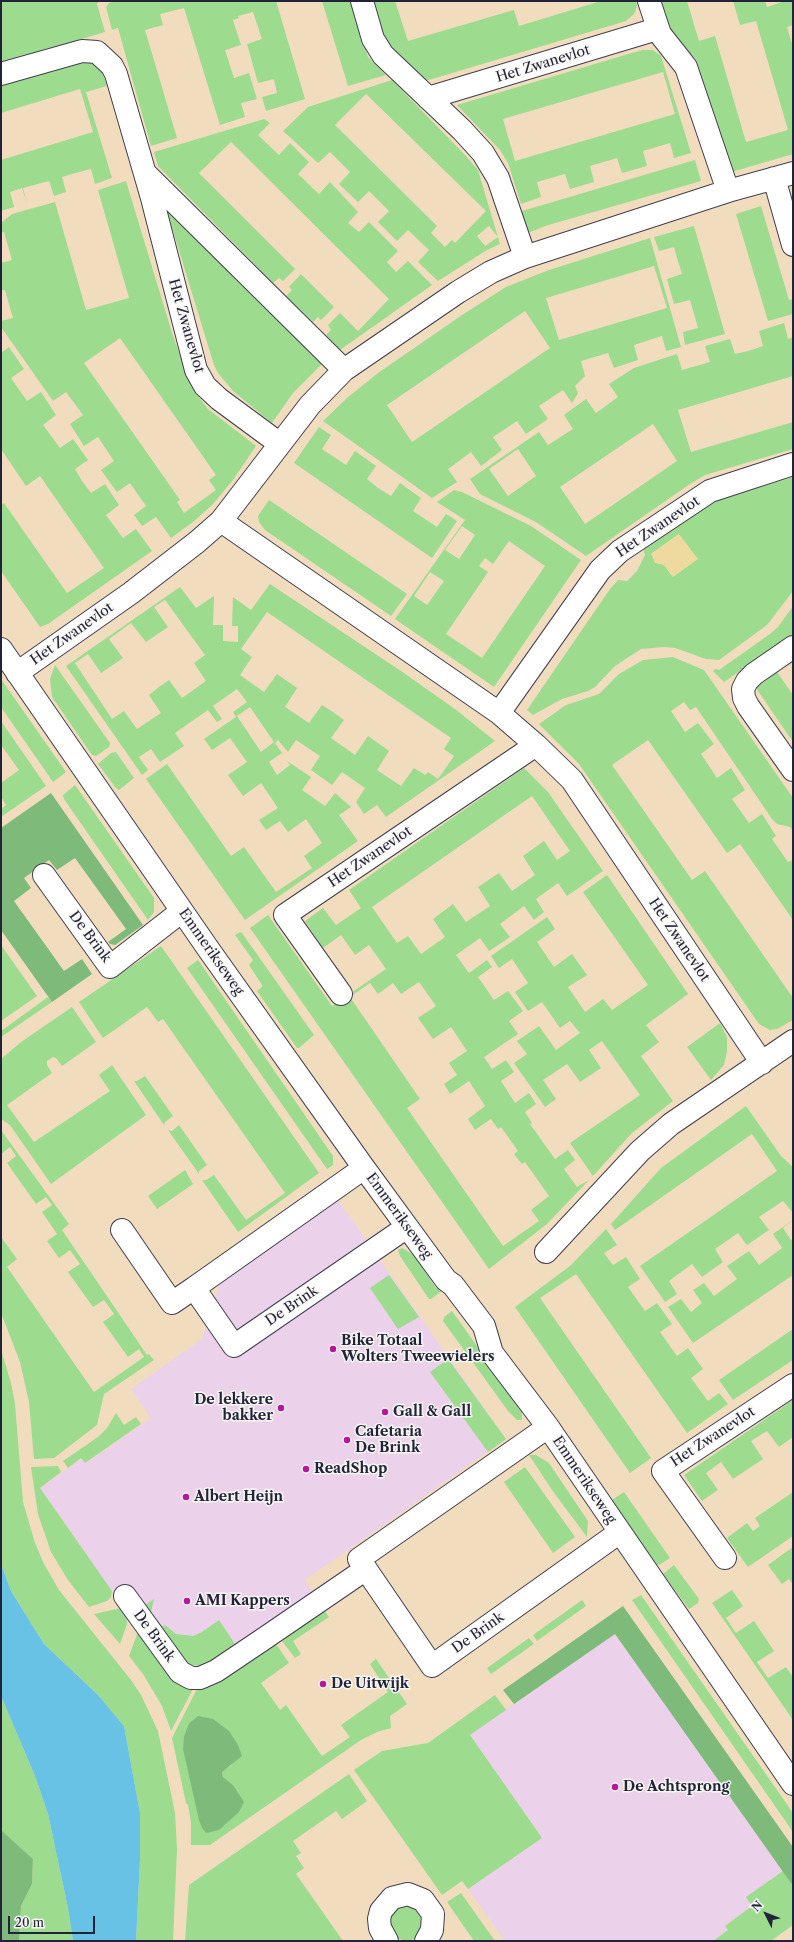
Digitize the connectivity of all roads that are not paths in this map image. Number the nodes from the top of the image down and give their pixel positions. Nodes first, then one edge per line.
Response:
1 (362, 1) edge
2 (649, 1) edge
3 (657, 29) junction
4 (1, 74) edge
5 (428, 98) junction
6 (145, 174) junction
7 (784, 176) edge
8 (728, 191) junction
9 (793, 245) edge
10 (525, 257) junction
11 (344, 370) junction
12 (280, 444) junction
13 (793, 464) edge
14 (221, 521) junction
15 (793, 647) edge
16 (1, 650) edge
17 (17, 673) junction
18 (499, 713) junction
19 (536, 745) junction
20 (793, 770) edge
21 (44, 875) dead end
22 (182, 911) junction
23 (341, 994) dead end
24 (793, 1041) edge
25 (762, 1063) junction
26 (364, 1168) junction
27 (407, 1227) junction
28 (122, 1230) dead end
29 (546, 1252) dead end
30 (194, 1288) junction
31 (793, 1385) edge
32 (548, 1427) junction
33 (620, 1532) junction
34 (725, 1558) dead end
35 (366, 1569) junction
36 (125, 1596) dead end
37 (793, 1784) edge
38 (387, 1941) edge
39 (426, 1941) edge

1 - 5 street
2 - 3 street
3 - 5 street, Het Zwanevlot
3 - 8 street
4 - 6 street, Het Zwanevlot
5 - 10 street
6 - 11 street, Het Zwanevlot
6 - 12 street, Het Zwanevlot
7 - 8 street, Het Zwanevlot
7 - 9 street, Het Zwanevlot
8 - 10 street, Het Zwanevlot
10 - 11 street, Het Zwanevlot
11 - 12 street, Het Zwanevlot
12 - 14 street, Het Zwanevlot
13 - 18 street, Het Zwanevlot
14 - 17 street, Het Zwanevlot
14 - 18 street, Het Zwanevlot
15 - 20 street
16 - 17 street, Emmerikseweg
17 - 22 street, Emmerikseweg
18 - 19 street, Het Zwanevlot
19 - 23 street, Het Zwanevlot
19 - 25 street, Het Zwanevlot
21 - 22 street, De Brink
22 - 26 street, Emmerikseweg
24 - 25 street
25 - 29 street
26 - 27 street, Emmerikseweg
26 - 30 street
27 - 30 street, De Brink
27 - 32 street, Emmerikseweg
28 - 30 street
31 - 34 street, Het Zwanevlot
32 - 33 street, Emmerikseweg
32 - 35 street
33 - 35 street, De Brink
33 - 37 street, Emmerikseweg
35 - 36 street, De Brink
38 - 39 street

